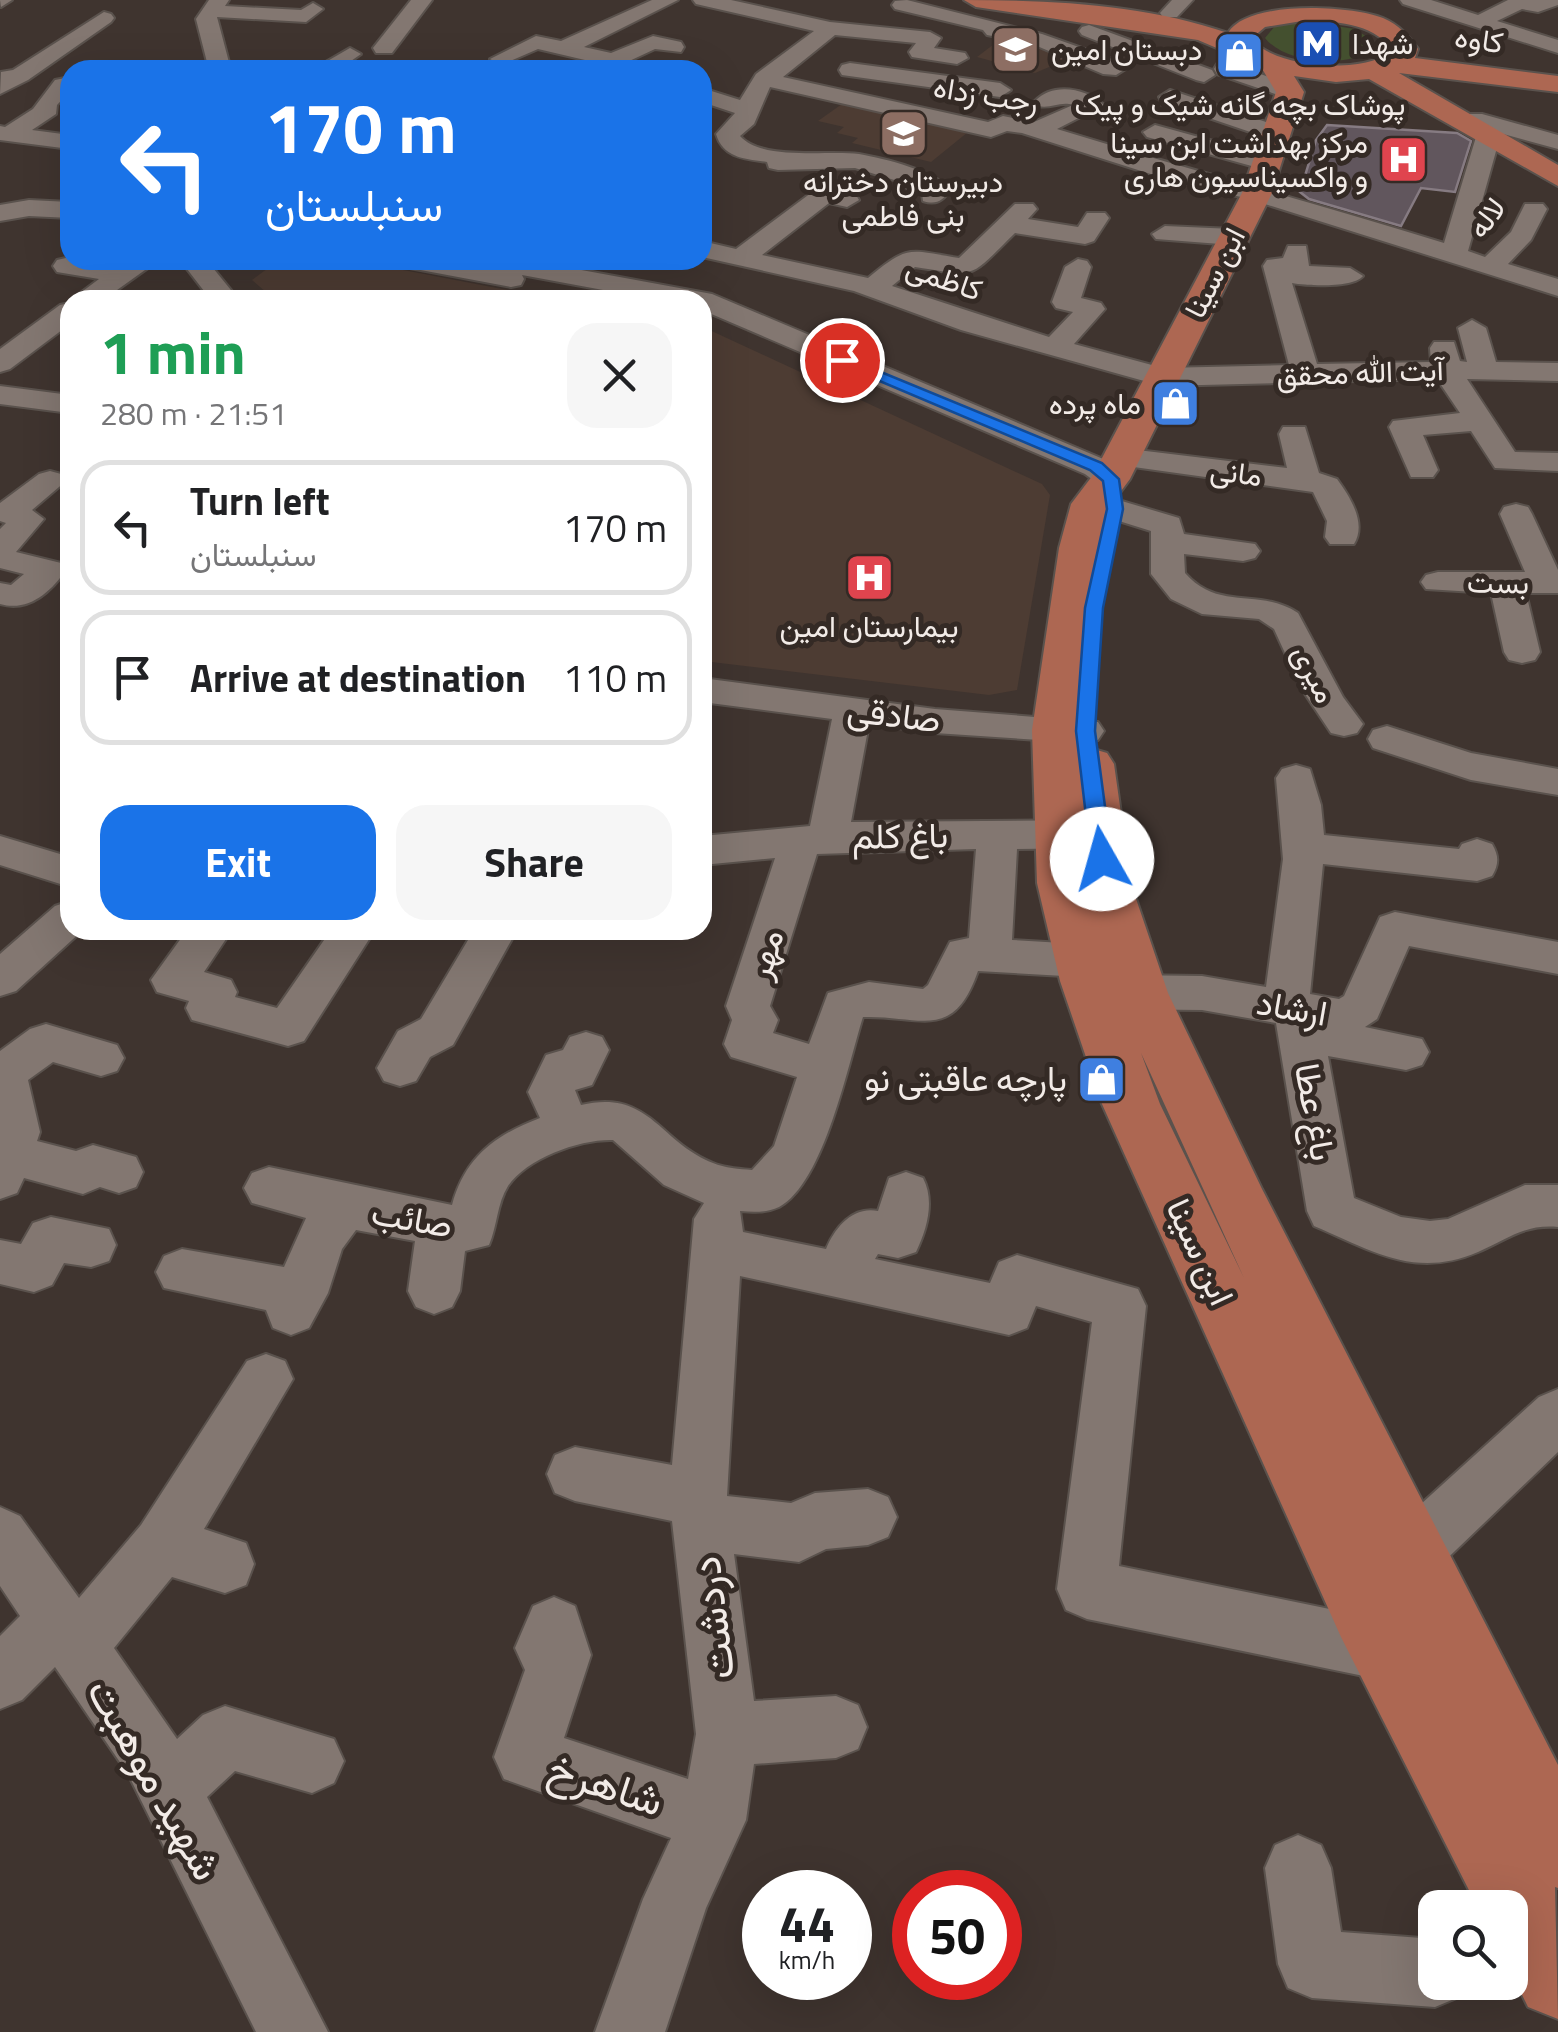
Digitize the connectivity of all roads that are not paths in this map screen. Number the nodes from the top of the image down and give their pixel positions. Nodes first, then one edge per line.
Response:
1 (703, 0) edge
2 (976, 0) edge
3 (1410, 0) edge
4 (1553, 0) edge
5 (646, 1) edge
6 (420, 3) edge
7 (1444, 4) edge
8 (216, 6) edge
9 (1177, 6) edge
10 (798, 7) edge
11 (1082, 7) edge
12 (1336, 7) edge
13 (313, 9) dead end
14 (444, 10) dead end
15 (748, 10) junction
16 (896, 10) edge
17 (1253, 20) junction
18 (1481, 20) junction
19 (713, 28) dead end
20 (511, 30) dead end
21 (1106, 37) junction
22 (212, 41) junction
23 (242, 42) dead end
24 (848, 44) junction
25 (74, 45) edge
26 (673, 47) dead end
27 (1558, 47) edge
28 (583, 49) edge
29 (1072, 52) junction
30 (350, 54) dead end
31 (1258, 54) junction
32 (956, 58) dead end
33 (501, 59) dead end
34 (213, 60) edge
35 (340, 60) edge
36 (393, 60) edge
37 (1558, 64) edge
38 (1393, 65) junction
39 (1116, 68) dead end
40 (764, 79) junction
41 (1558, 84) edge
42 (0, 88) edge
43 (60, 88) edge
44 (1290, 92) junction
45 (984, 93) dead end
46 (837, 95) junction
47 (1170, 97) dead end
48 (712, 98) edge
49 (1491, 100) dead end
50 (1046, 101) dead end
51 (746, 108) junction
52 (59, 110) edge
53 (816, 111) dead end
54 (1457, 118) junction
55 (1036, 130) junction
56 (1165, 130) dead end
57 (5, 133) edge
58 (1488, 137) junction
59 (60, 140) edge
60 (1065, 140) junction
61 (1558, 142) edge
62 (786, 156) junction
63 (1041, 158) dead end
64 (22, 159) dead end
65 (1132, 161) junction
66 (1266, 163) junction
67 (1558, 177) edge
68 (757, 178) dead end
69 (929, 183) dead end
70 (1116, 186) dead end
71 (846, 200) dead end
72 (60, 210) edge
73 (1534, 210) dead end
74 (0, 214) edge
75 (1096, 218) dead end
76 (910, 227) dead end
77 (1165, 234) dead end
78 (1233, 237) junction
79 (712, 251) edge
80 (1297, 252) dead end
81 (1454, 254) junction
82 (742, 258) junction
83 (908, 258) junction
84 (1078, 266) dead end
85 (1492, 266) junction
86 (130, 270) edge
87 (202, 270) edge
88 (494, 270) edge
89 (541, 270) edge
90 (1277, 273) junction
91 (1350, 276) dead end
92 (1554, 281) edge
93 (646, 288) edge
94 (872, 288) junction
95 (100, 290) edge
96 (217, 290) edge
97 (712, 305) edge
98 (60, 318) edge
99 (712, 319) edge
100 (1442, 345) junction
101 (1054, 349) junction
102 (0, 363) edge
103 (1484, 370) junction
104 (1558, 372) edge
105 (1306, 375) junction
106 (1162, 378) junction
107 (866, 379) junction
108 (0, 395) edge
109 (60, 403) edge
110 (1479, 421) junction
111 (1294, 434) dead end
112 (1558, 462) edge
113 (1422, 470) dead end
114 (1252, 476) junction
115 (1304, 479) junction
116 (50, 481) dead end
117 (1116, 482) junction
118 (1250, 513) dead end
119 (1516, 514) dead end
120 (1342, 536) dead end
121 (1167, 542) junction
122 (0, 549) edge
123 (1243, 551) dead end
124 (0, 558) edge
125 (1438, 582) dead end
126 (1506, 582) junction
127 (1552, 583) edge
128 (0, 593) edge
129 (1522, 652) dead end
130 (712, 691) edge
131 (853, 710) junction
132 (1344, 724) dead end
133 (1070, 730) junction
134 (1407, 756) dead end
135 (1296, 778) dead end
136 (1558, 782) edge
137 (998, 834) junction
138 (1079, 834) junction
139 (712, 838) edge
140 (814, 840) junction
141 (0, 850) edge
142 (1478, 854) dead end
143 (1302, 856) junction
144 (60, 869) edge
145 (60, 926) edge
146 (203, 940) edge
147 (347, 940) edge
148 (490, 940) edge
149 (989, 956) junction
150 (1558, 958) edge
151 (1111, 977) junction
152 (0, 979) edge
153 (1298, 1020) junction
154 (1406, 1052) dead end
155 (101, 1058) dead end
156 (563, 1061) dead end
157 (400, 1068) dead end
158 (826, 1068) junction
159 (0, 1077) edge
160 (567, 1125) junction
161 (4, 1166) edge
162 (118, 1172) dead end
163 (269, 1188) dead end
164 (731, 1190) junction
165 (906, 1193) dead end
166 (1558, 1206) edge
167 (346, 1207) junction
168 (443, 1224) junction
169 (92, 1245) dead end
170 (716, 1248) junction
171 (0, 1262) edge
172 (182, 1272) dead end
173 (846, 1276) junction
174 (434, 1291) dead end
175 (266, 1379) dead end
176 (1558, 1415) edge
177 (575, 1474) dead end
178 (699, 1510) junction
179 (868, 1517) dead end
180 (0, 1536) edge
181 (160, 1544) junction
182 (1338, 1548) junction
183 (1410, 1554) junction
184 (225, 1564) dead end
185 (554, 1627) dead end
186 (68, 1634) junction
187 (1388, 1651) junction
188 (0, 1678) edge
189 (836, 1727) dead end
190 (726, 1734) junction
191 (312, 1761) dead end
192 (169, 1790) junction
193 (714, 1820) junction
194 (1558, 1848) edge
195 (1298, 1868) dead end
196 (1418, 1972) edge
197 (1528, 1978) edge
198 (1558, 1979) edge
199 (294, 2032) edge
200 (630, 2032) edge

1 - 15 street
2 - 11 main road
3 - 7 street
4 - 18 street
5 - 28 street
6 - 14 street
6 - 36 street
7 - 18 street
8 - 13 street
8 - 22 street
9 - 11 main road
9 - 17 main road
10 - 15 street
10 - 24 street
11 - 21 street
11 - 31 main road
12 - 17 main road
12 - 38 main road
15 - 19 street
16 - 24 street
16 - 29 street
17 - 31 main road
18 - 27 street
20 - 28 street
21 - 29 street
21 - 44 street
22 - 23 street
22 - 34 street
24 - 32 street
24 - 40 street
24 - 45 street
24 - 46 street
25 - 42 street
26 - 28 street
28 - 33 street
29 - 39 street
30 - 35 street
31 - 38 main road
31 - 44 main road
37 - 38 main road, کاوه
37 - 41 main road
38 - 41 main road, کاوه
38 - 44 main road
38 - 54 main road
40 - 46 street, رجب زداه
40 - 51 street
43 - 52 street
44 - 66 main road, ابن سینا
46 - 53 street
46 - 55 street, رجب زداه
47 - 66 street
48 - 51 street
49 - 54 street
50 - 55 street
51 - 62 street
52 - 57 street
54 - 58 main road
54 - 61 street
55 - 60 street, رجب زداه
56 - 66 street
57 - 59 street
58 - 67 main road
58 - 81 street
59 - 64 street
60 - 63 street
60 - 65 street, رجب زداه
62 - 68 street
62 - 69 street
65 - 66 street, رجب زداه
65 - 70 street
66 - 78 main road, ابن سینا
66 - 81 street
71 - 82 street
72 - 74 street
73 - 85 street, لاله
75 - 83 street
76 - 83 street
77 - 78 street
78 - 106 main road, ابن سینا
79 - 82 street, کاظمی
80 - 90 street
81 - 85 street
82 - 94 street, کاظمی
83 - 94 street
84 - 101 street
85 - 92 street
86 - 95 street
87 - 96 street
88 - 93 street
89 - 93 street
90 - 91 street
90 - 105 street
94 - 101 street, کاظمی
97 - 107 street
98 - 102 street
99 - 107 street
100 - 103 street, آیت الله محقق
100 - 103 street
100 - 105 street, آیت الله محقق
100 - 110 street
101 - 106 street, کاظمی
103 - 104 street, آیت الله محقق
105 - 106 street, آیت الله محقق
106 - 117 main road, ابن سینا
107 - 117 street
108 - 109 street
110 - 112 street
110 - 113 street
111 - 115 street, مانی
114 - 115 street, مانی
114 - 117 street, مانی
114 - 118 street
115 - 120 street
116 - 122 street
117 - 121 street
117 - 133 main road, ابن سینا
119 - 127 street
121 - 123 street
121 - 132 street, میری
124 - 128 street
125 - 126 street, بست
126 - 127 street, بست
126 - 129 street
130 - 131 street, صادقی
131 - 133 street, صادقی
131 - 140 street
133 - 138 main road, ابن سینا
134 - 136 street
135 - 143 street, باغ عطا
137 - 138 street, باغ کلم
137 - 140 street, باغ کلم
137 - 149 street
138 - 151 main road, ابن سینا
139 - 140 street, باغ کلم
140 - 158 street, مهر
141 - 144 street
142 - 143 street
143 - 153 street, باغ عطا
145 - 152 street
146 - 147 street
148 - 157 street
149 - 151 street, ارشاد
149 - 158 street
150 - 153 street, ارشاد
151 - 153 street, ارشاد
151 - 182 main road, ابن سینا
151 - 183 main road, ابن سینا
153 - 154 street
153 - 166 street, باغ عطا
155 - 159 street
156 - 160 street
158 - 164 street
159 - 161 street
160 - 164 street, صائب
160 - 168 street, صائب
161 - 162 street
163 - 167 street
164 - 170 street, دردشت
165 - 173 street
167 - 168 street, صائب
167 - 172 street, صائب
168 - 174 street
169 - 171 street
170 - 173 street
170 - 178 street, دردشت
173 - 187 street
175 - 181 street
176 - 183 street
177 - 178 street
178 - 179 street
178 - 190 street, دردشت
180 - 186 street, شهید موهبت
181 - 184 street
181 - 186 street
182 - 183 street
182 - 187 main road, ابن سینا
183 - 194 main road, ابن سینا
185 - 193 street, شاهرخ
186 - 188 street
186 - 192 street, شهید موهبت
187 - 198 main road, ابن سینا
189 - 190 street
190 - 193 street, دردشت
191 - 192 street
192 - 199 street, شهید موهبت
193 - 200 street, دردشت
195 - 196 street
197 - 198 street

